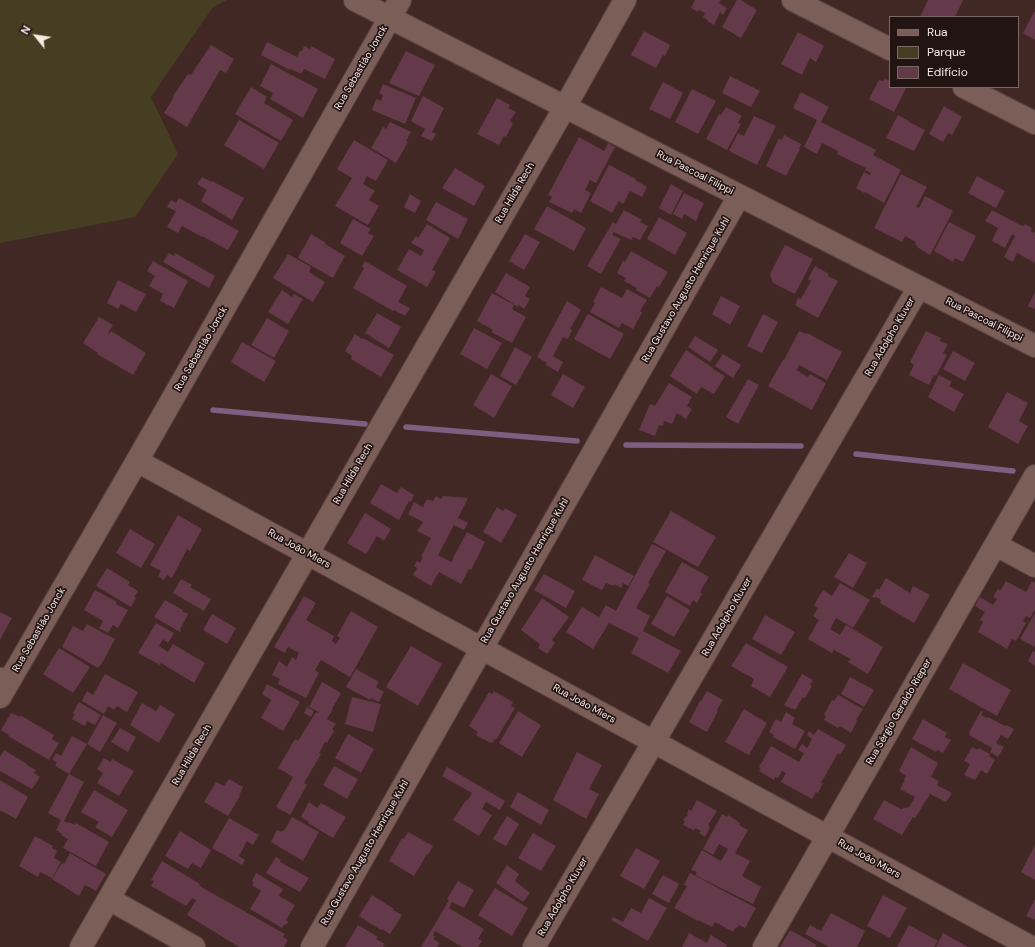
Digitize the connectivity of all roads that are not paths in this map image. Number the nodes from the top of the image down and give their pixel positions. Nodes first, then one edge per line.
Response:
1 (354, 0) edge
2 (625, 0) edge
3 (792, 0) edge
4 (395, 9) edge
5 (889, 49) edge
6 (966, 88) edge
7 (565, 107) junction
8 (1035, 123) edge
9 (739, 196) junction
10 (919, 287) junction
11 (1035, 346) edge
12 (137, 461) junction
13 (1035, 476) edge
14 (996, 545) junction
15 (308, 553) junction
16 (1035, 566) edge
17 (482, 648) junction
18 (6, 678) edge
19 (0, 697) edge
20 (654, 742) junction
21 (828, 836) junction
22 (109, 899) junction
23 (81, 947) edge
24 (194, 947) edge
25 (312, 947) edge
26 (534, 947) edge
27 (764, 947) edge
28 (1031, 947) edge

1 - 4 street, Rua Pascoal Filippi
2 - 7 street, Rua Hilda Rech
3 - 5 street
4 - 7 street, Rua Pascoal Filippi
4 - 12 street, Rua Sebastião Jonck
6 - 8 street
7 - 9 street, Rua Pascoal Filippi
7 - 15 street, Rua Hilda Rech
9 - 10 street, Rua Pascoal Filippi
9 - 17 street, Rua Gustavo Augusto Henrique Kuhl
10 - 11 street, Rua Pascoal Filippi
10 - 20 street, Rua Adolpho Kluver
12 - 15 street, Rua João Miers
12 - 18 street, Rua Sebastião Jonck
13 - 14 street, Rua Sérgio Geraldo Rieper
14 - 16 street
14 - 21 street, Rua Sérgio Geraldo Rieper
15 - 17 street, Rua João Miers
15 - 22 street, Rua Hilda Rech
17 - 20 street, Rua João Miers
17 - 25 street, Rua Gustavo Augusto Henrique Kuhl
18 - 19 street, Rua Sebastião Jonck
20 - 21 street, Rua João Miers
20 - 26 street, Rua Adolpho Kluver
21 - 27 street, Rua Sérgio Geraldo Rieper
21 - 28 street, Rua João Miers
22 - 23 street, Rua Hilda Rech
22 - 24 street

